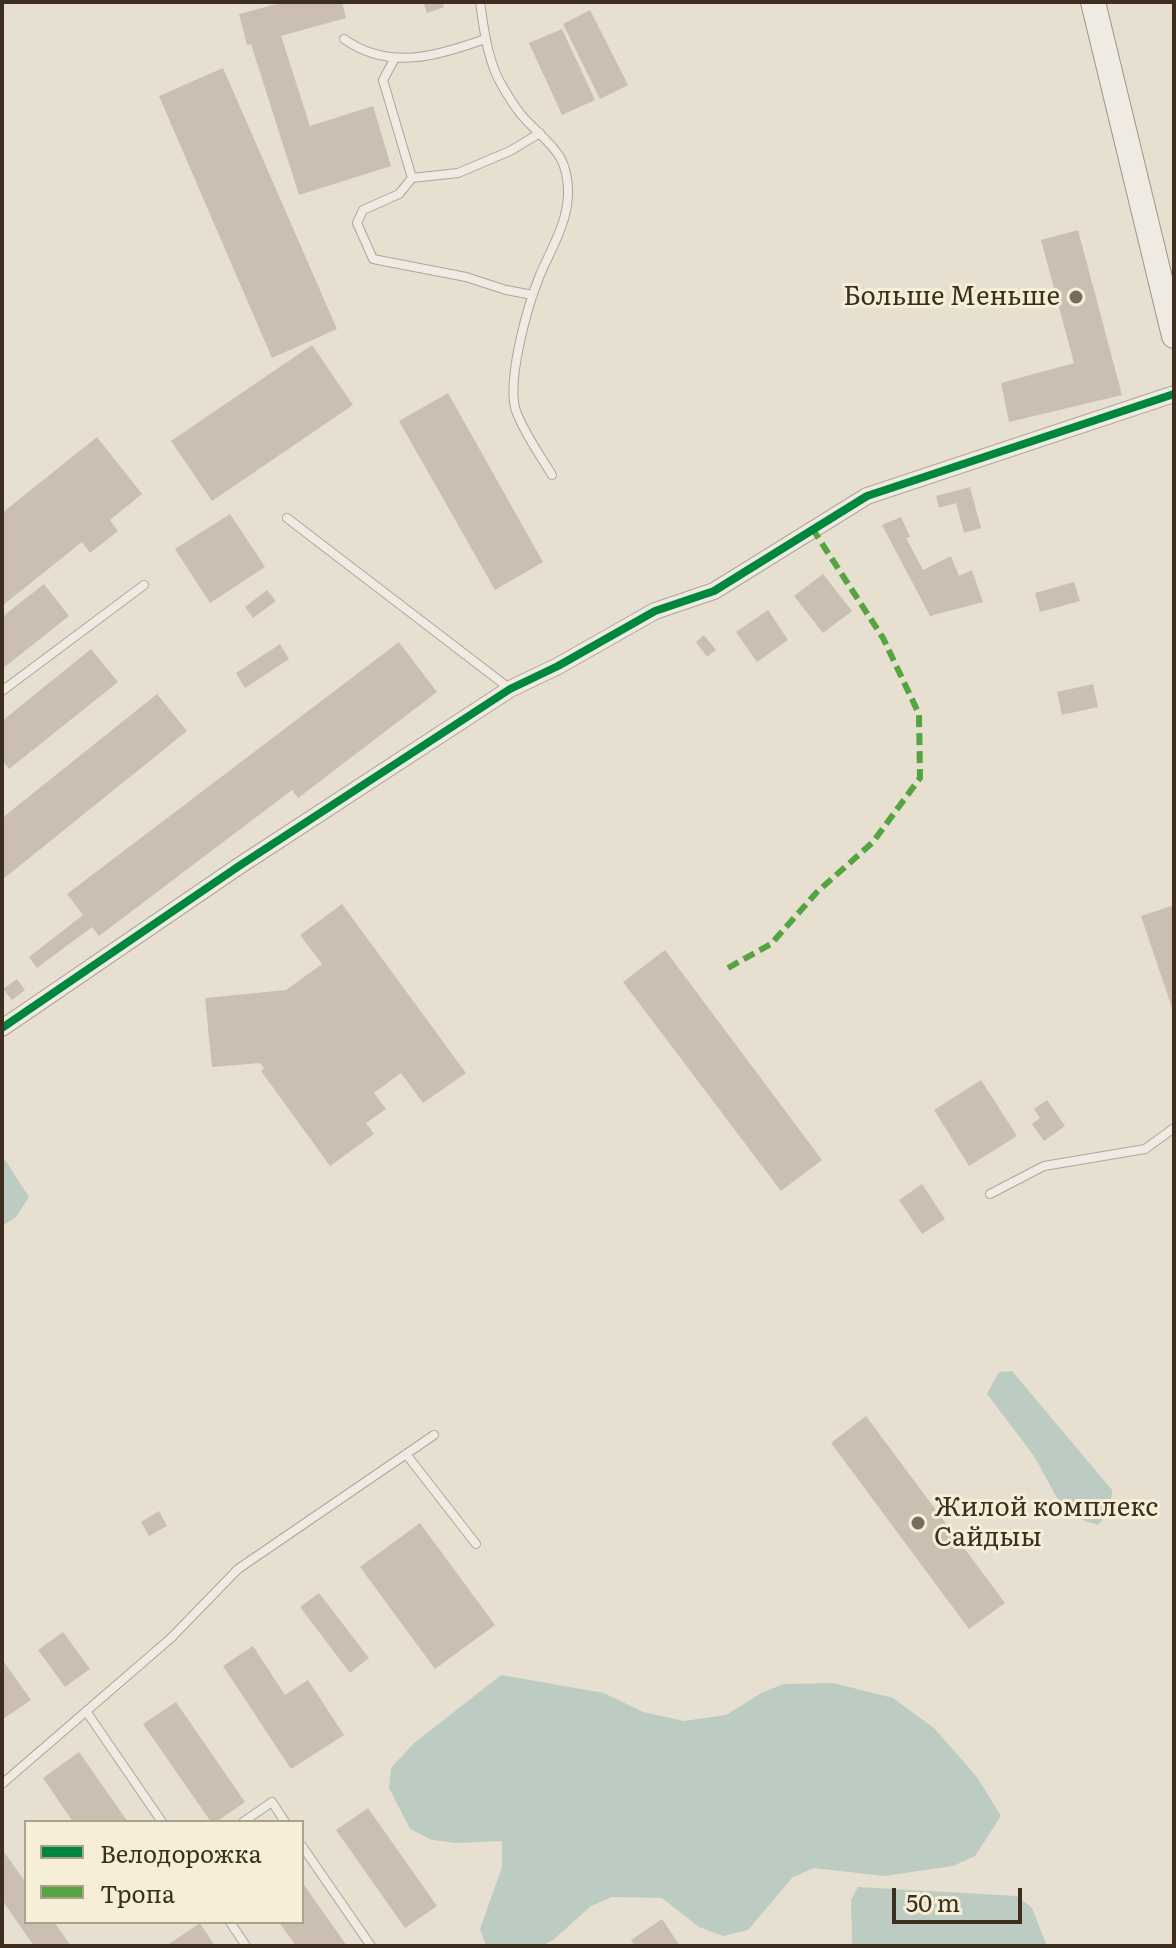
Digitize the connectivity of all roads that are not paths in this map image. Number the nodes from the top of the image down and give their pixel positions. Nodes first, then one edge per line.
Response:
1 (480, 2) edge
2 (1093, 2) edge
3 (344, 39) dead end
4 (485, 39) junction
5 (395, 58) junction
6 (540, 133) junction
7 (412, 178) junction
8 (533, 295) junction
9 (1174, 336) edge
10 (1174, 394) edge
11 (552, 475) dead end
12 (287, 518) dead end
13 (144, 585) dead end
14 (510, 689) junction
15 (2, 691) edge
16 (2, 1028) edge
17 (1174, 1128) edge
18 (990, 1194) dead end
19 (434, 1435) dead end
20 (406, 1454) junction
21 (476, 1544) dead end
22 (86, 1711) junction
23 (2, 1784) edge
24 (161, 1820) edge
25 (246, 1820) edge
26 (284, 1820) edge
27 (304, 1849) edge
28 (231, 1924) edge
29 (246, 1946) edge
30 (371, 1946) edge

1 - 4 lane
2 - 9 main road
3 - 5 lane
4 - 5 lane
4 - 6 lane
5 - 7 lane
6 - 7 lane
6 - 8 lane
7 - 8 lane
8 - 11 lane
10 - 14 street
12 - 14 lane
13 - 15 lane
14 - 16 street
17 - 18 lane
19 - 20 lane
20 - 21 lane
20 - 22 lane
22 - 23 lane
22 - 24 lane
25 - 26 lane
27 - 30 lane
28 - 29 lane

